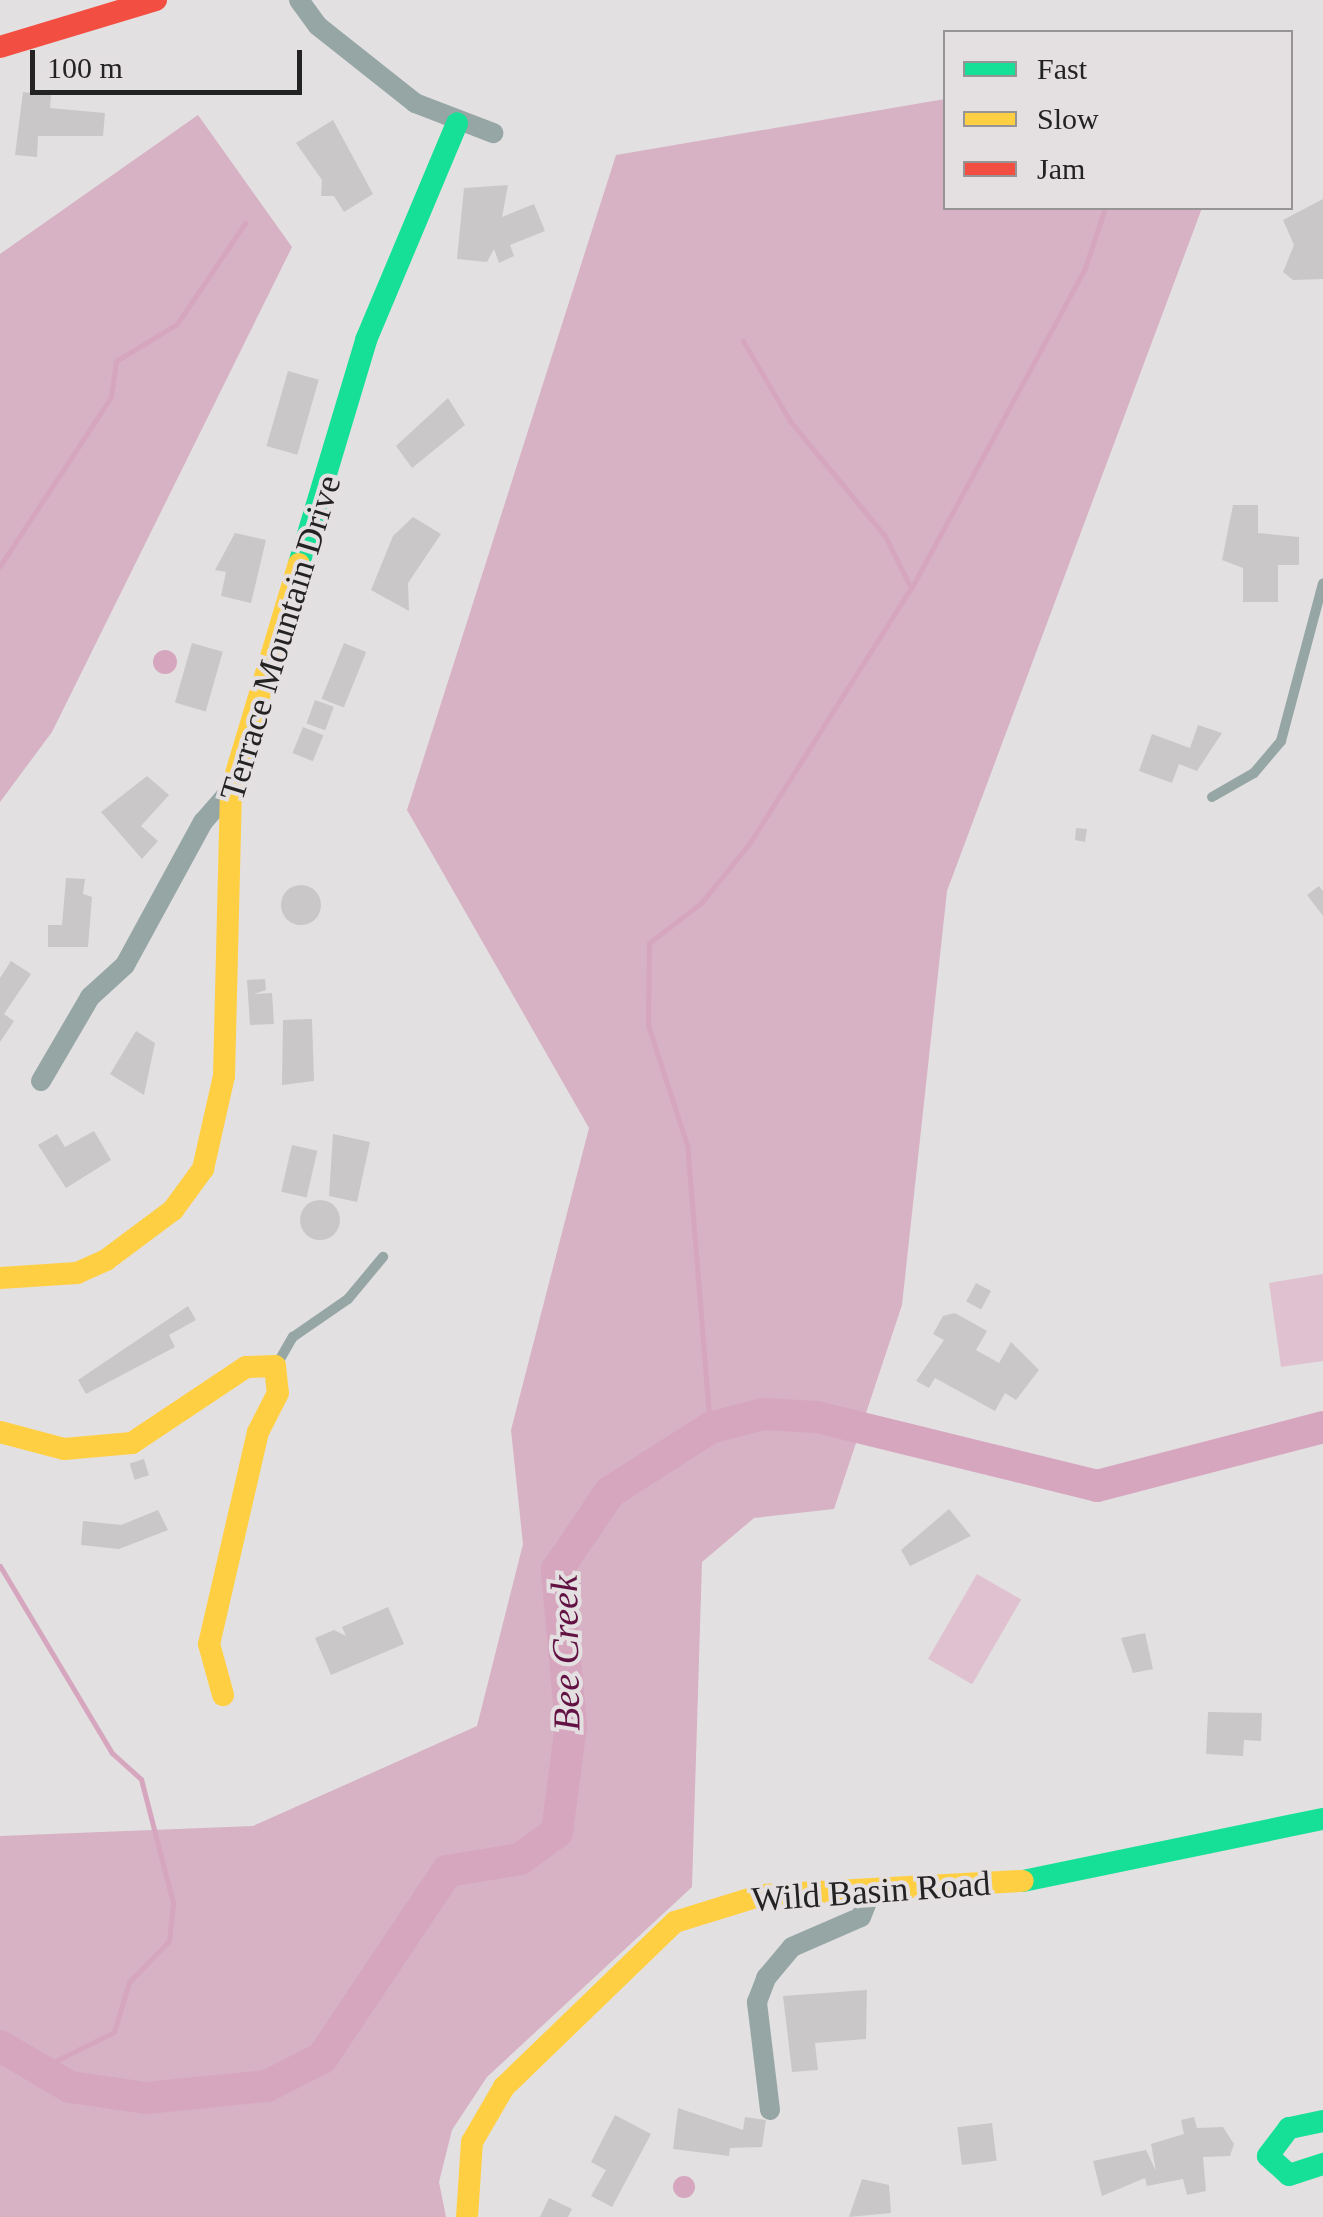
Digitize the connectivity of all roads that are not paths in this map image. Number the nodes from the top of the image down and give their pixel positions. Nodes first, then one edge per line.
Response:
1 (156, 0) edge
2 (300, 0) edge
3 (0, 46) edge
4 (458, 123) junction
5 (493, 133) dead end
6 (1323, 583) edge
7 (231, 790) junction
8 (1212, 797) dead end
9 (41, 1081) dead end
10 (383, 1257) dead end
11 (0, 1278) edge
12 (276, 1366) junction
13 (0, 1432) edge
14 (223, 1694) dead end
15 (1323, 1819) edge
16 (872, 1890) junction
17 (770, 2110) dead end
18 (1323, 2121) edge
19 (1323, 2164) edge
20 (467, 2217) edge

1 - 3 street
2 - 4 street
4 - 5 street
4 - 7 street, Terrace Mountain Drive
6 - 8 lane
7 - 9 street
7 - 11 street, Terrace Mountain Drive
10 - 12 lane
12 - 13 street
12 - 14 street
15 - 16 street, Wild Basin Road
16 - 17 street
16 - 20 street, Wild Basin Road
18 - 19 street

